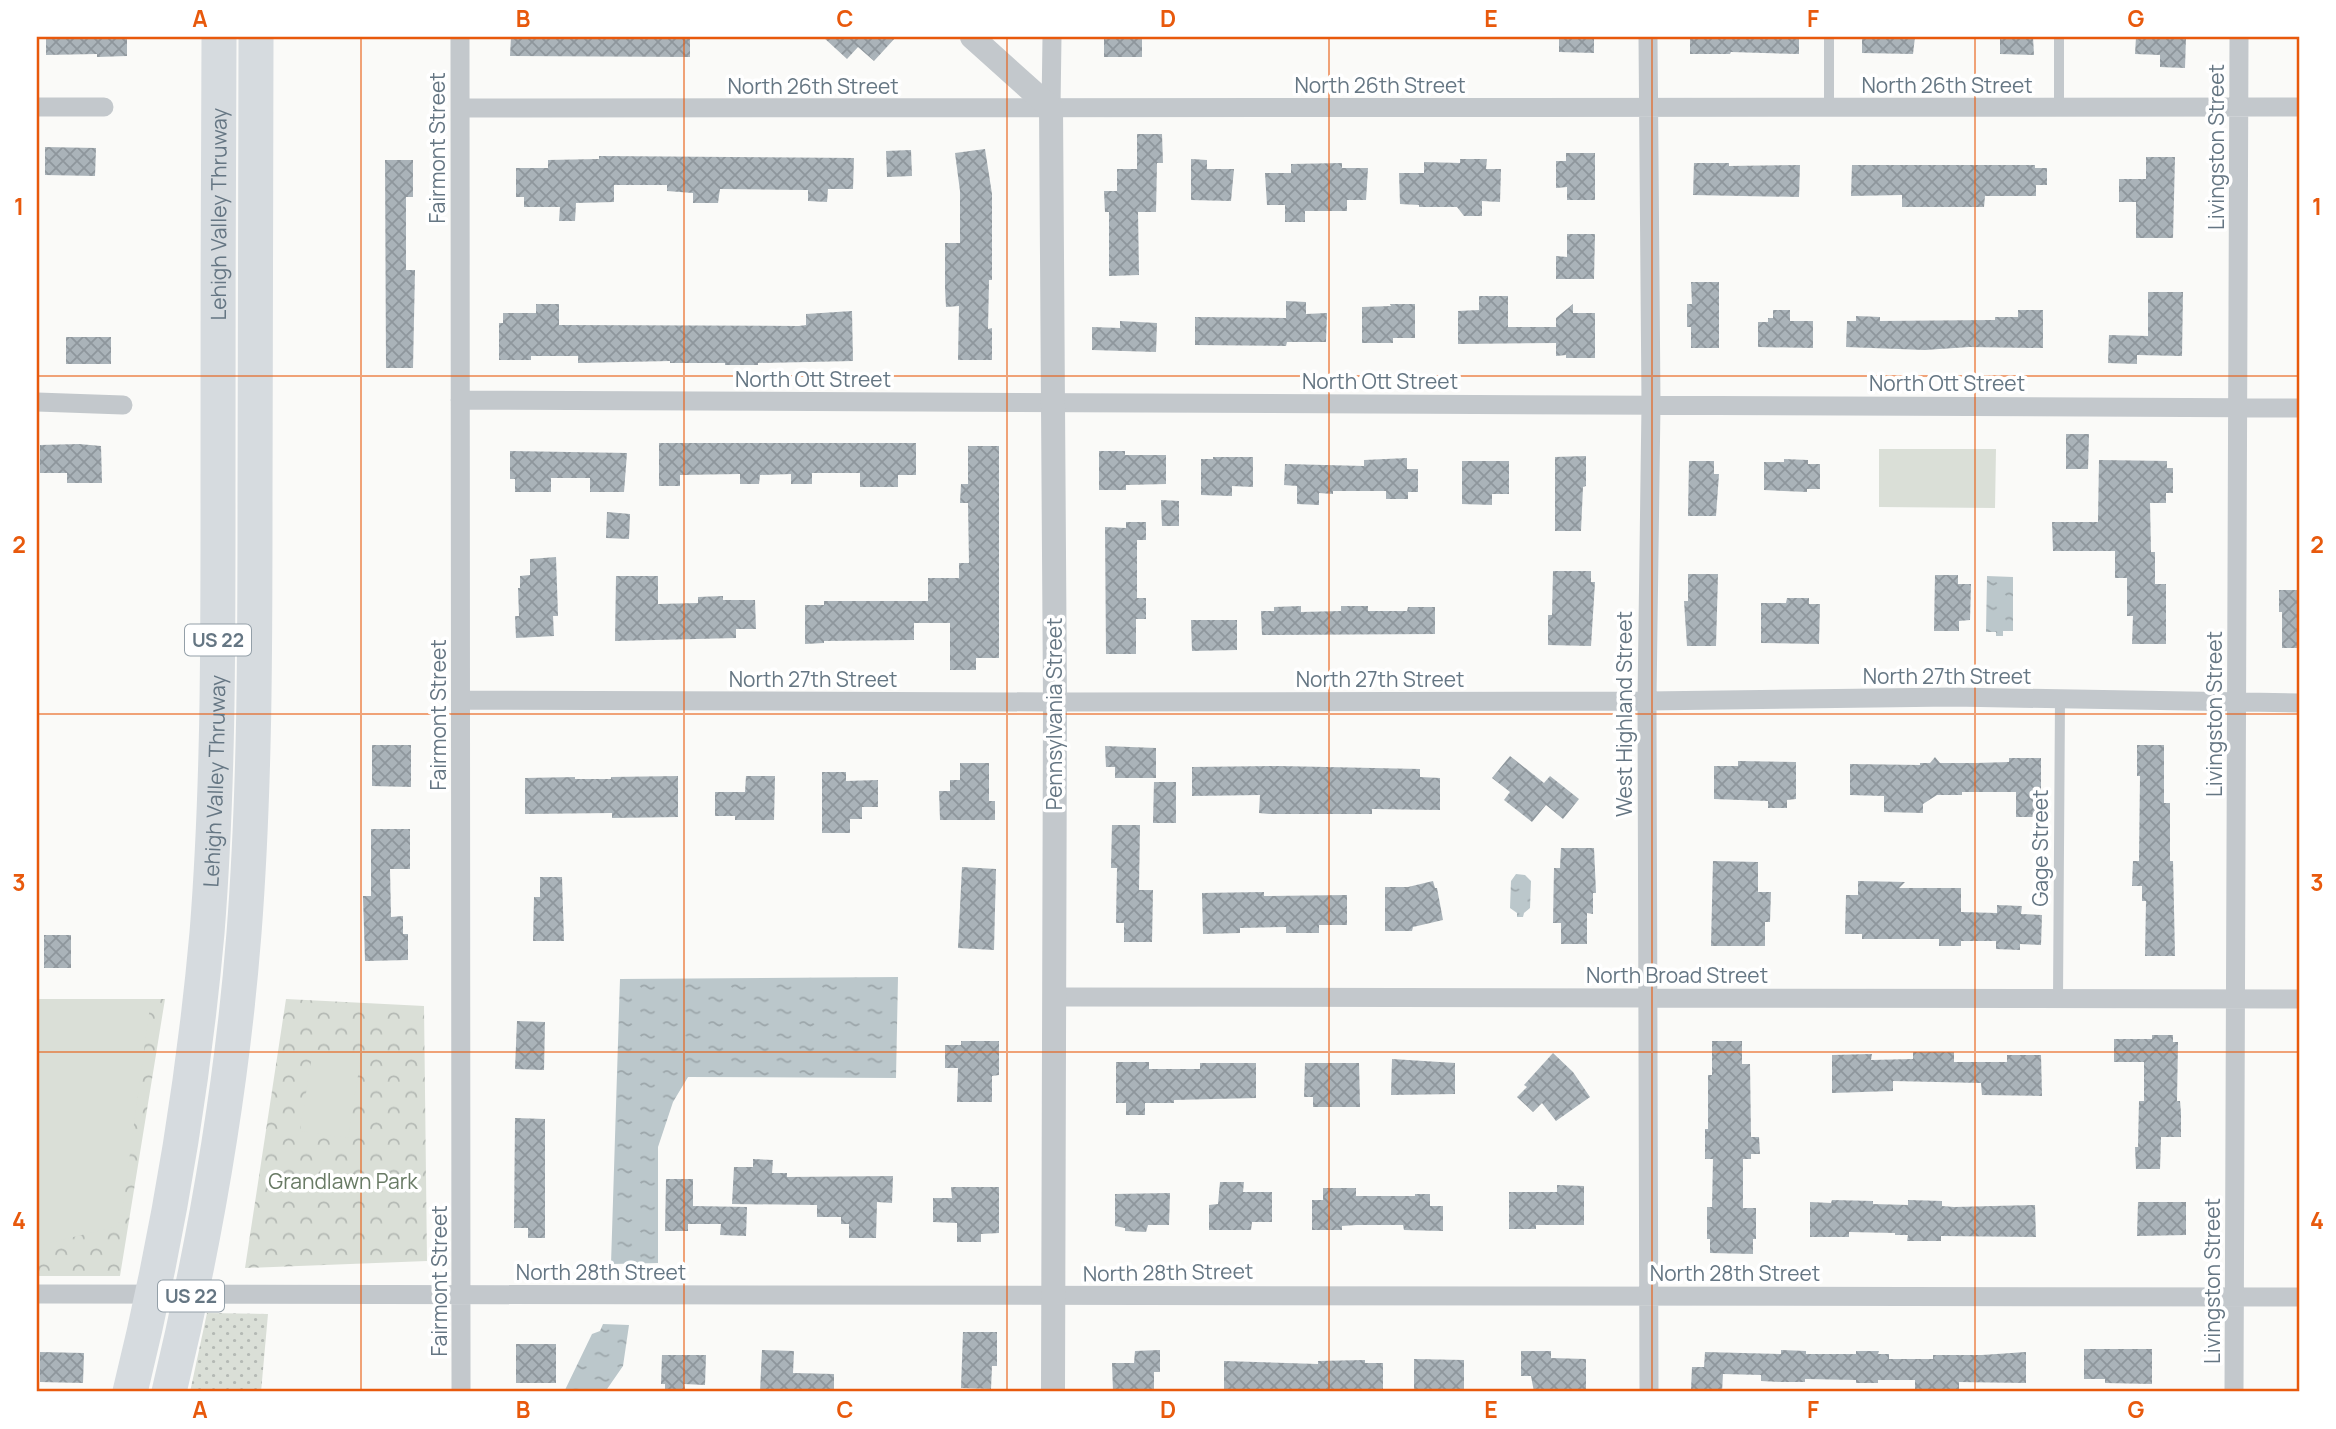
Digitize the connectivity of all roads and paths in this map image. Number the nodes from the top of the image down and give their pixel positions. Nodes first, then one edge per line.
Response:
1 (219, 37) edge
2 (256, 37) edge
3 (460, 37) edge
4 (972, 37) edge
5 (1052, 37) edge
6 (1648, 37) edge
7 (1829, 37) edge
8 (2059, 37) edge
9 (2239, 37) edge
10 (37, 107) edge
11 (104, 107) dead end
12 (2059, 107) junction
13 (2239, 107) junction
14 (2299, 107) edge
15 (460, 108) junction
16 (1051, 108) junction
17 (1648, 108) junction
18 (1829, 108) junction
19 (460, 400) junction
20 (37, 402) edge
21 (1053, 403) junction
22 (1651, 404) junction
23 (123, 405) dead end
24 (2238, 408) junction
25 (2299, 408) edge
26 (2060, 699) junction
27 (461, 700) junction
28 (1647, 701) junction
29 (1055, 702) junction
30 (2299, 703) edge
31 (2237, 704) junction
32 (1054, 997) junction
33 (1646, 998) junction
34 (2058, 998) junction
35 (2236, 999) junction
36 (2299, 999) edge
37 (37, 1294) edge
38 (461, 1295) junction
39 (1649, 1295) junction
40 (1054, 1296) junction
41 (2234, 1296) junction
42 (2299, 1297) edge
43 (130, 1392) edge
44 (169, 1392) edge
45 (461, 1392) edge
46 (1053, 1392) edge
47 (1649, 1392) edge
48 (2234, 1392) edge

1 - 43 highway, Lehigh Valley Thruway / US 22
2 - 44 highway, Lehigh Valley Thruway / US 22
3 - 15 street, Fairmont Street
4 - 16 street
5 - 16 street, Pennsylvania Street
6 - 17 street, West Highland Street
7 - 18 lane
8 - 12 lane
9 - 13 street, Livingston Street
10 - 11 street
12 - 13 street, North 26th Street
12 - 18 street, North 26th Street
13 - 14 street, North 26th Street
13 - 24 street, Livingston Street
15 - 16 street, North 26th Street
15 - 19 street, Fairmont Street
16 - 17 street, North 26th Street
16 - 21 street, Pennsylvania Street
17 - 18 street, North 26th Street
17 - 22 street, West Highland Street
19 - 21 street, North Ott Street
19 - 27 street, Fairmont Street
20 - 23 street
21 - 22 street, North Ott Street
21 - 29 street, Pennsylvania Street
22 - 24 street, North Ott Street
22 - 28 street, West Highland Street
24 - 25 street, North Ott Street
24 - 31 street, Livingston Street
26 - 28 street, North 27th Street
26 - 31 street, North 27th Street
26 - 34 lane, Gage Street
27 - 29 street, North 27th Street
27 - 38 street, Fairmont Street
28 - 29 street, North 27th Street
28 - 33 street, West Highland Street
29 - 32 street, Pennsylvania Street
30 - 31 street, North 27th Street
31 - 35 street, Livingston Street
32 - 33 street, North Broad Street
32 - 40 street, Pennsylvania Street
33 - 34 street, North Broad Street
33 - 39 street, West Highland Street
34 - 35 street, North Broad Street
35 - 36 street, North Broad Street
35 - 41 street, Livingston Street
37 - 38 street, North 28th Street
38 - 40 street, North 28th Street
38 - 45 street, Fairmont Street
39 - 40 street, North 28th Street
39 - 41 street, North 28th Street
39 - 47 street, West Highland Street
40 - 46 street, Pennsylvania Street
41 - 42 street, North 28th Street
41 - 48 street, Livingston Street

